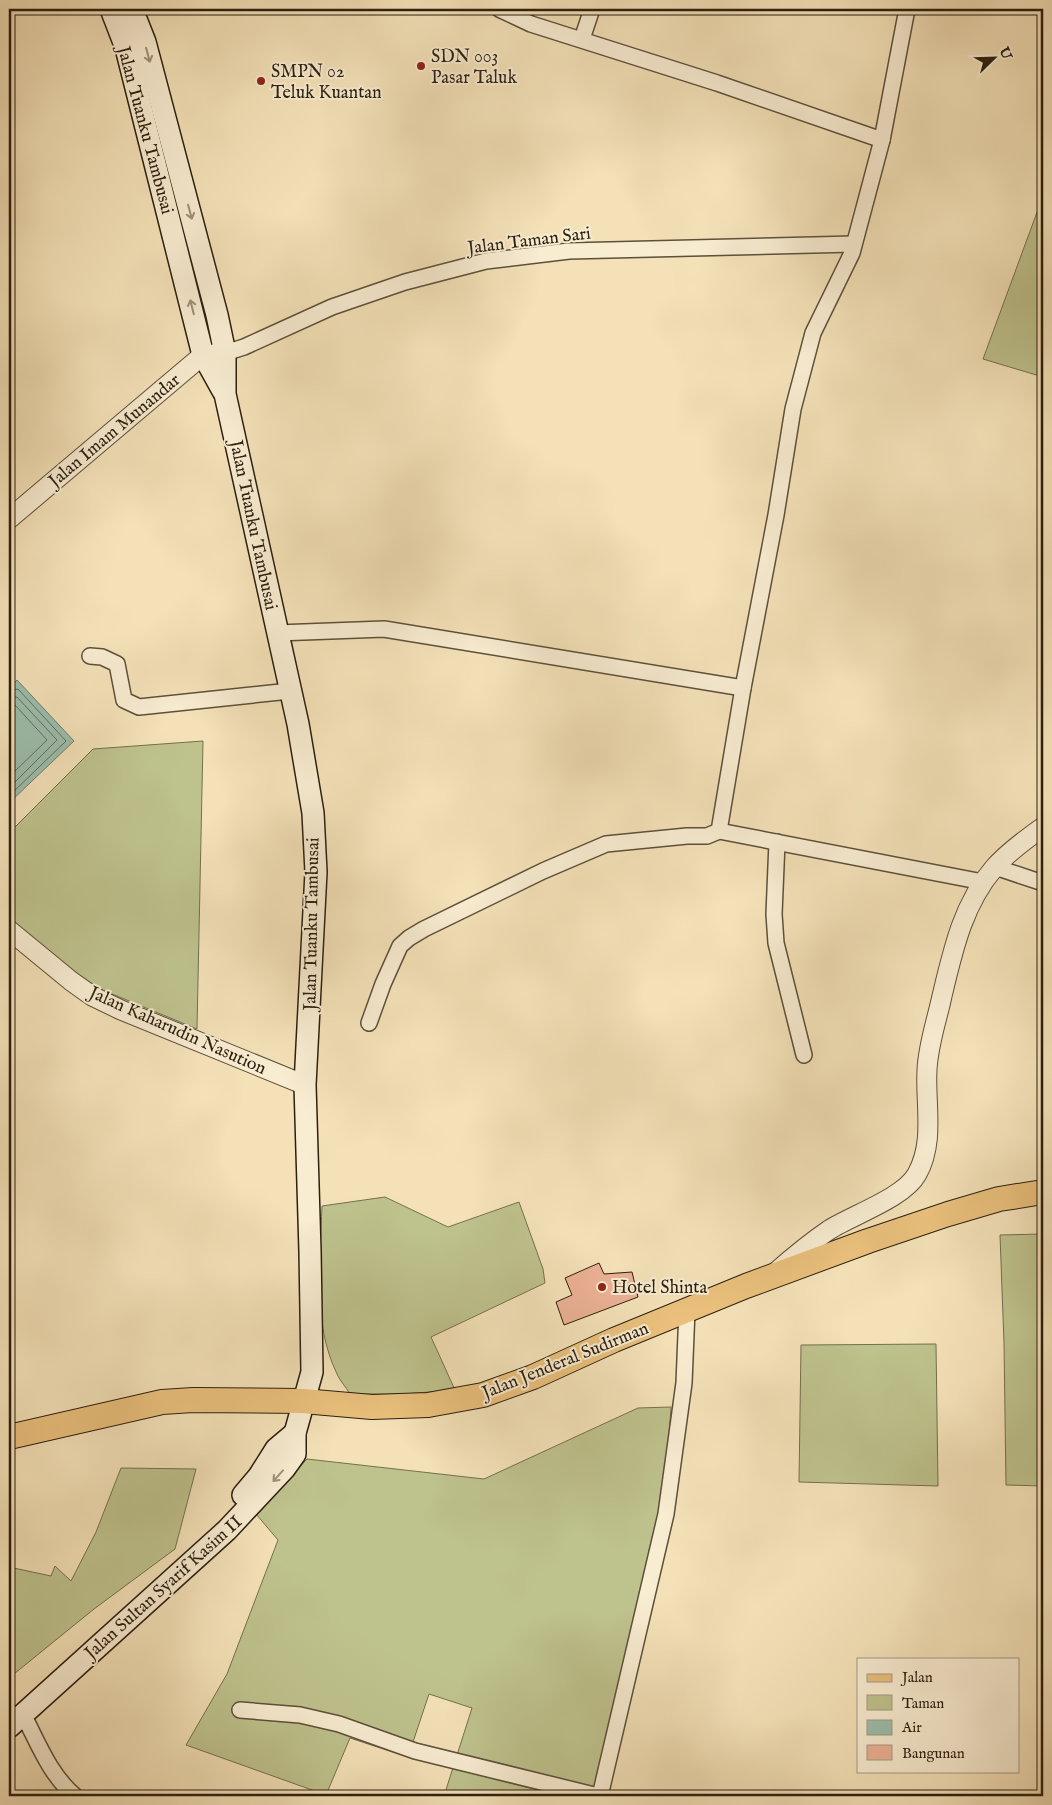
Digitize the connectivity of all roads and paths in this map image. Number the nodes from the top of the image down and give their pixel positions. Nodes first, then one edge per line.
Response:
1 (111, 9) edge
2 (132, 9) edge
3 (499, 9) edge
4 (592, 9) edge
5 (907, 9) edge
6 (582, 40) junction
7 (882, 140) junction
8 (854, 244) junction
9 (225, 353) junction
10 (203, 355) junction
11 (225, 394) junction
12 (9, 519) edge
13 (277, 633) junction
14 (90, 656) dead end
15 (743, 688) junction
16 (290, 691) junction
17 (1043, 827) edge
18 (719, 831) junction
19 (777, 842) junction
20 (995, 867) junction
21 (983, 882) junction
22 (1043, 884) edge
23 (9, 930) edge
24 (369, 1023) dead end
25 (804, 1056) dead end
26 (305, 1085) junction
27 (1043, 1192) edge
28 (771, 1277) junction
29 (687, 1310) junction
30 (303, 1402) junction
31 (9, 1437) edge
32 (240, 1710) dead end
33 (14, 1714) edge
34 (75, 1796) edge
35 (599, 1796) edge

10 -> 1 main road, Jalan Tuanku Tambusai
2 -> 9 main road, Jalan Tuanku Tambusai
3 - 6 street
4 - 6 street
5 - 7 street
6 - 7 street
7 - 8 street
8 - 9 street, Jalan Taman Sari
8 - 15 street
9 - 10 street
9 - 11 main road, Jalan Tuanku Tambusai
10 - 11 main road, Jalan Tuanku Tambusai
10 - 12 street, Jalan Imam Munandar
11 - 13 main road, Jalan Tuanku Tambusai
13 - 15 street
13 - 16 main road, Jalan Tuanku Tambusai
14 - 16 street
15 - 18 street
16 - 26 main road, Jalan Tuanku Tambusai
17 - 20 street
18 - 19 street
18 - 24 street
19 - 21 street
19 - 25 street
20 - 21 street
20 - 22 street
21 - 28 street
23 - 26 street, Jalan Kaharudin Nasution
26 - 30 main road, Jalan Tuanku Tambusai
27 - 28 main road, Jalan Jenderal Sudirman
28 - 29 main road, Jalan Jenderal Sudirman
29 - 30 main road, Jalan Jenderal Sudirman
29 - 35 street
30 - 31 main road, Jalan Jenderal Sudirman
30 - 33 main road, Jalan Sultan Syarif Kasim II
32 - 35 street
33 - 34 street

